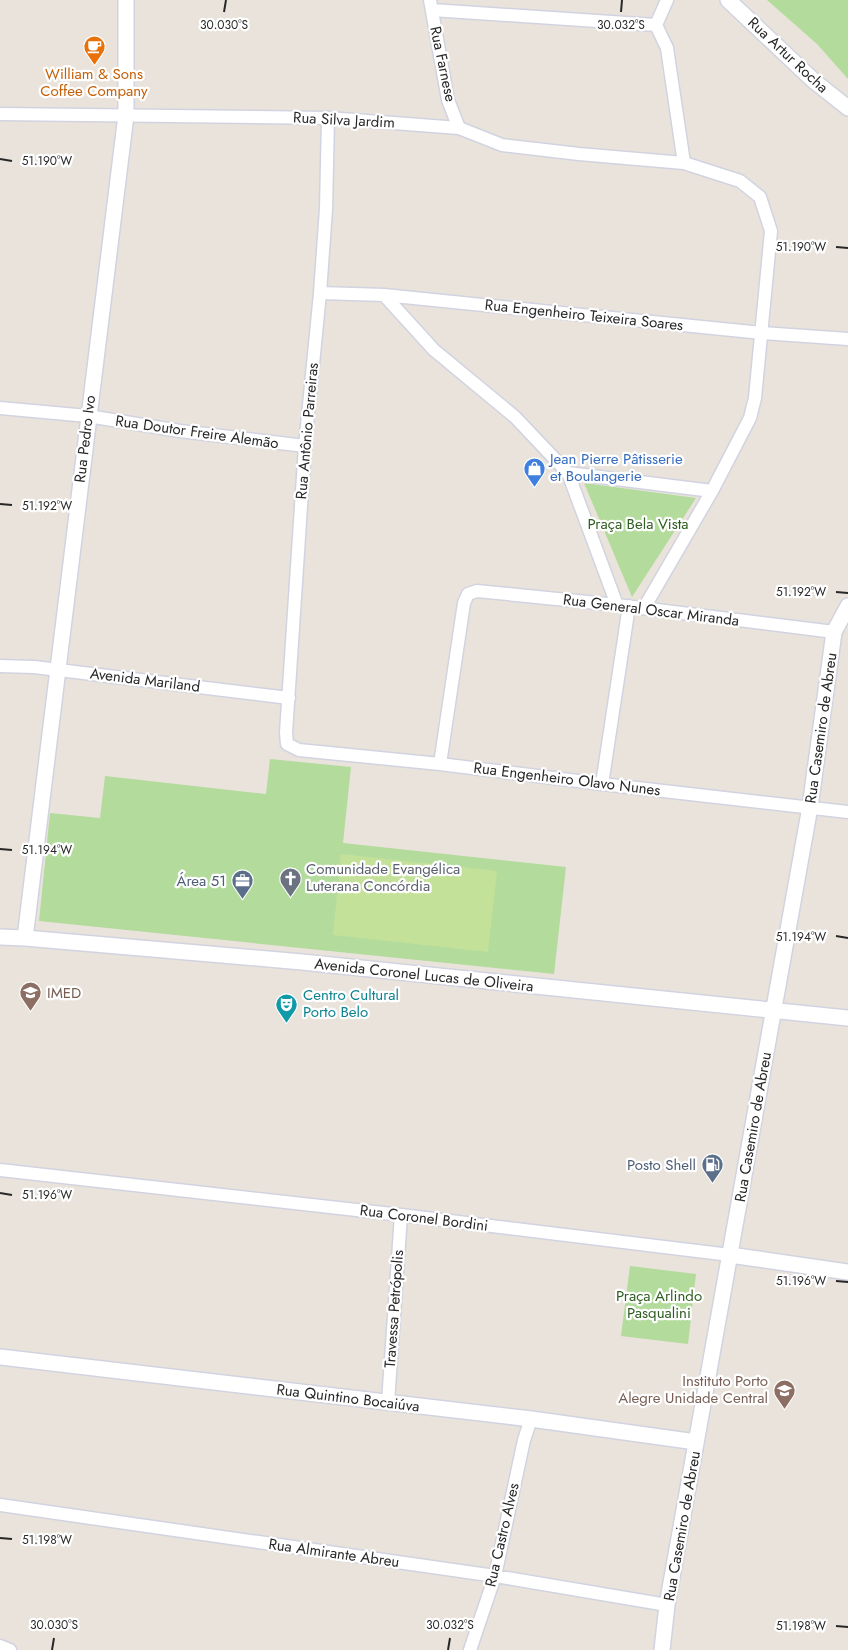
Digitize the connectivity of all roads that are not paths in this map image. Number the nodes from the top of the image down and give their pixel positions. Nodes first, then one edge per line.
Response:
1 (126, 0) edge
2 (667, 0) edge
3 (728, 0) edge
4 (431, 5) edge
5 (656, 25) junction
6 (848, 108) edge
7 (0, 114) edge
8 (126, 115) junction
9 (328, 118) junction
10 (459, 128) junction
11 (684, 163) junction
12 (320, 293) junction
13 (384, 295) junction
14 (762, 333) junction
15 (848, 339) edge
16 (0, 408) edge
17 (88, 416) junction
18 (305, 446) junction
19 (568, 473) junction
20 (712, 491) junction
21 (623, 605) junction
22 (848, 606) edge
23 (644, 608) junction
24 (834, 632) junction
25 (0, 666) edge
26 (58, 669) junction
27 (289, 698) junction
28 (287, 744) joint
29 (440, 764) junction
30 (602, 784) junction
31 (810, 807) junction
32 (848, 812) edge
33 (0, 937) edge
34 (24, 938) junction
35 (774, 1010) junction
36 (848, 1018) edge
37 (0, 1170) edge
38 (401, 1215) junction
39 (730, 1255) junction
40 (848, 1272) edge
41 (0, 1357) edge
42 (388, 1402) junction
43 (531, 1418) junction
44 (696, 1442) junction
45 (0, 1506) edge
46 (495, 1576) junction
47 (667, 1605) junction
48 (0, 1646) edge
49 (10, 1650) edge
50 (470, 1650) edge
51 (662, 1650) edge

1 - 8 street, Rua Pedro Ivo
2 - 5 street
3 - 6 street, Rua Artur Rocha
4 - 5 street
4 - 10 street, Rua Farnese
5 - 11 street
7 - 8 street, Rua Silva Jardim
8 - 9 street, Rua Silva Jardim
8 - 17 street, Rua Pedro Ivo
9 - 10 street, Rua Silva Jardim
9 - 12 street, Rua Antônio Parreiras
10 - 11 street, Rua Silva Jardim
11 - 14 street, Rua Silva Jardim
12 - 13 street, Rua Engenheiro Teixeira Soares
12 - 18 street, Rua Antônio Parreiras
13 - 14 street, Rua Engenheiro Teixeira Soares
13 - 19 street
14 - 15 street, Rua Engenheiro Teixeira Soares
14 - 20 street, Rua Silva Jardim
16 - 17 street, Rua Doutor Freire Alemão
17 - 18 street, Rua Doutor Freire Alemão
17 - 26 street, Rua Pedro Ivo
18 - 27 street, Rua Antônio Parreiras
19 - 20 street
19 - 21 street
20 - 23 street, Rua Silva Jardim
21 - 23 street, Rua General Oscar Miranda
21 - 29 street, Rua General Oscar Miranda
21 - 30 street
22 - 24 street, Rua Casemiro de Abreu
23 - 24 street, Rua General Oscar Miranda
24 - 31 street, Rua Casemiro de Abreu
25 - 26 street, Avenida Mariland
26 - 27 street, Avenida Mariland
26 - 34 street, Rua Pedro Ivo
27 - 28 street, Rua Antônio Parreiras
28 - 29 street, Rua Engenheiro Olavo Nunes
29 - 30 street, Rua Engenheiro Olavo Nunes
30 - 31 street, Rua Engenheiro Olavo Nunes
31 - 32 street, Rua Engenheiro Olavo Nunes
31 - 35 street, Rua Casemiro de Abreu
33 - 34 street, Avenida Coronel Lucas de Oliveira
34 - 35 street, Avenida Coronel Lucas de Oliveira
35 - 36 street, Avenida Coronel Lucas de Oliveira
35 - 39 street, Rua Casemiro de Abreu
37 - 38 street, Rua Coronel Bordini
38 - 39 street, Rua Coronel Bordini
38 - 42 street, Travessa Petrópolis
39 - 40 street, Rua Coronel Bordini
39 - 44 street, Rua Casemiro de Abreu
41 - 42 street, Rua Quintino Bocaiúva
42 - 43 street, Rua Quintino Bocaiúva
43 - 44 street, Rua Quintino Bocaiúva
43 - 46 street, Rua Castro Alves
44 - 47 street, Rua Casemiro de Abreu
45 - 46 street, Rua Almirante Abreu
46 - 47 street, Rua Almirante Abreu
46 - 50 street, Rua Castro Alves
47 - 51 street, Rua Casemiro de Abreu
48 - 49 street

